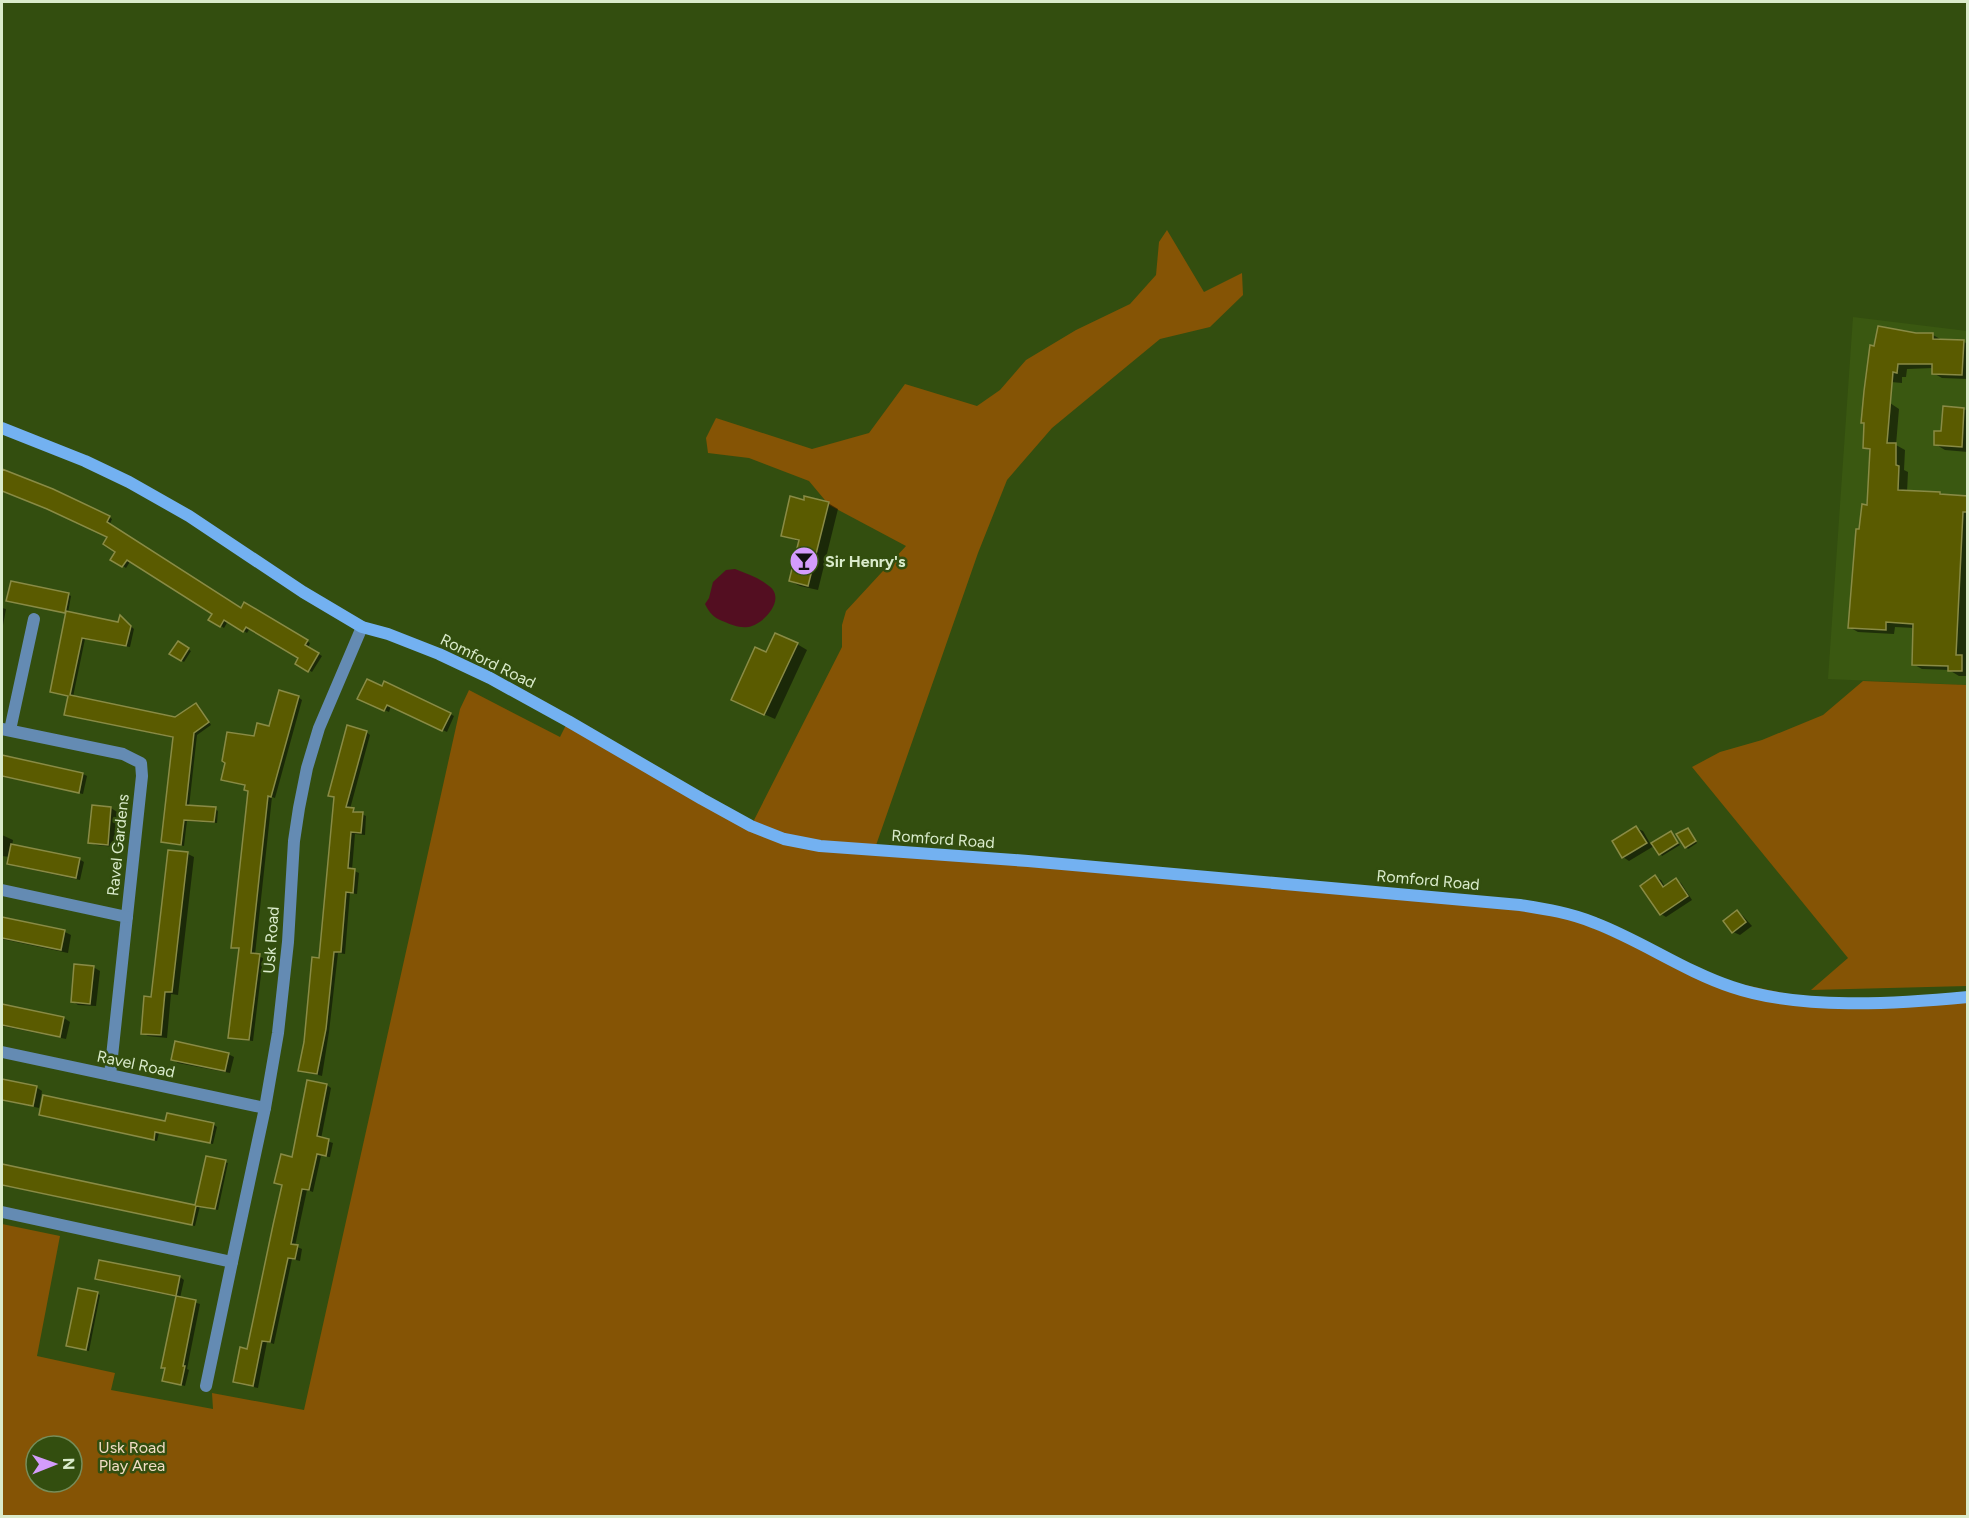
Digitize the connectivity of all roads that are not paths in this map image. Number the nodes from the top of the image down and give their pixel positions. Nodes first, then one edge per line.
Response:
1 (2, 428) edge
2 (34, 619) dead end
3 (362, 627) junction
4 (6, 730) edge
5 (2, 890) edge
6 (127, 917) junction
7 (1968, 997) edge
8 (2, 1052) edge
9 (110, 1075) junction
10 (264, 1108) junction
11 (2, 1212) edge
12 (232, 1262) junction
13 (206, 1386) dead end

1 - 3 street, Romford Road
2 - 4 street
3 - 7 street, Romford Road
3 - 10 street, Usk Road
4 - 6 street, Ravel Gardens
5 - 6 street
6 - 9 street, Ravel Gardens
8 - 9 street, Ravel Road
9 - 10 street, Ravel Road
10 - 12 street, Usk Road
11 - 12 street
12 - 13 street, Usk Road

